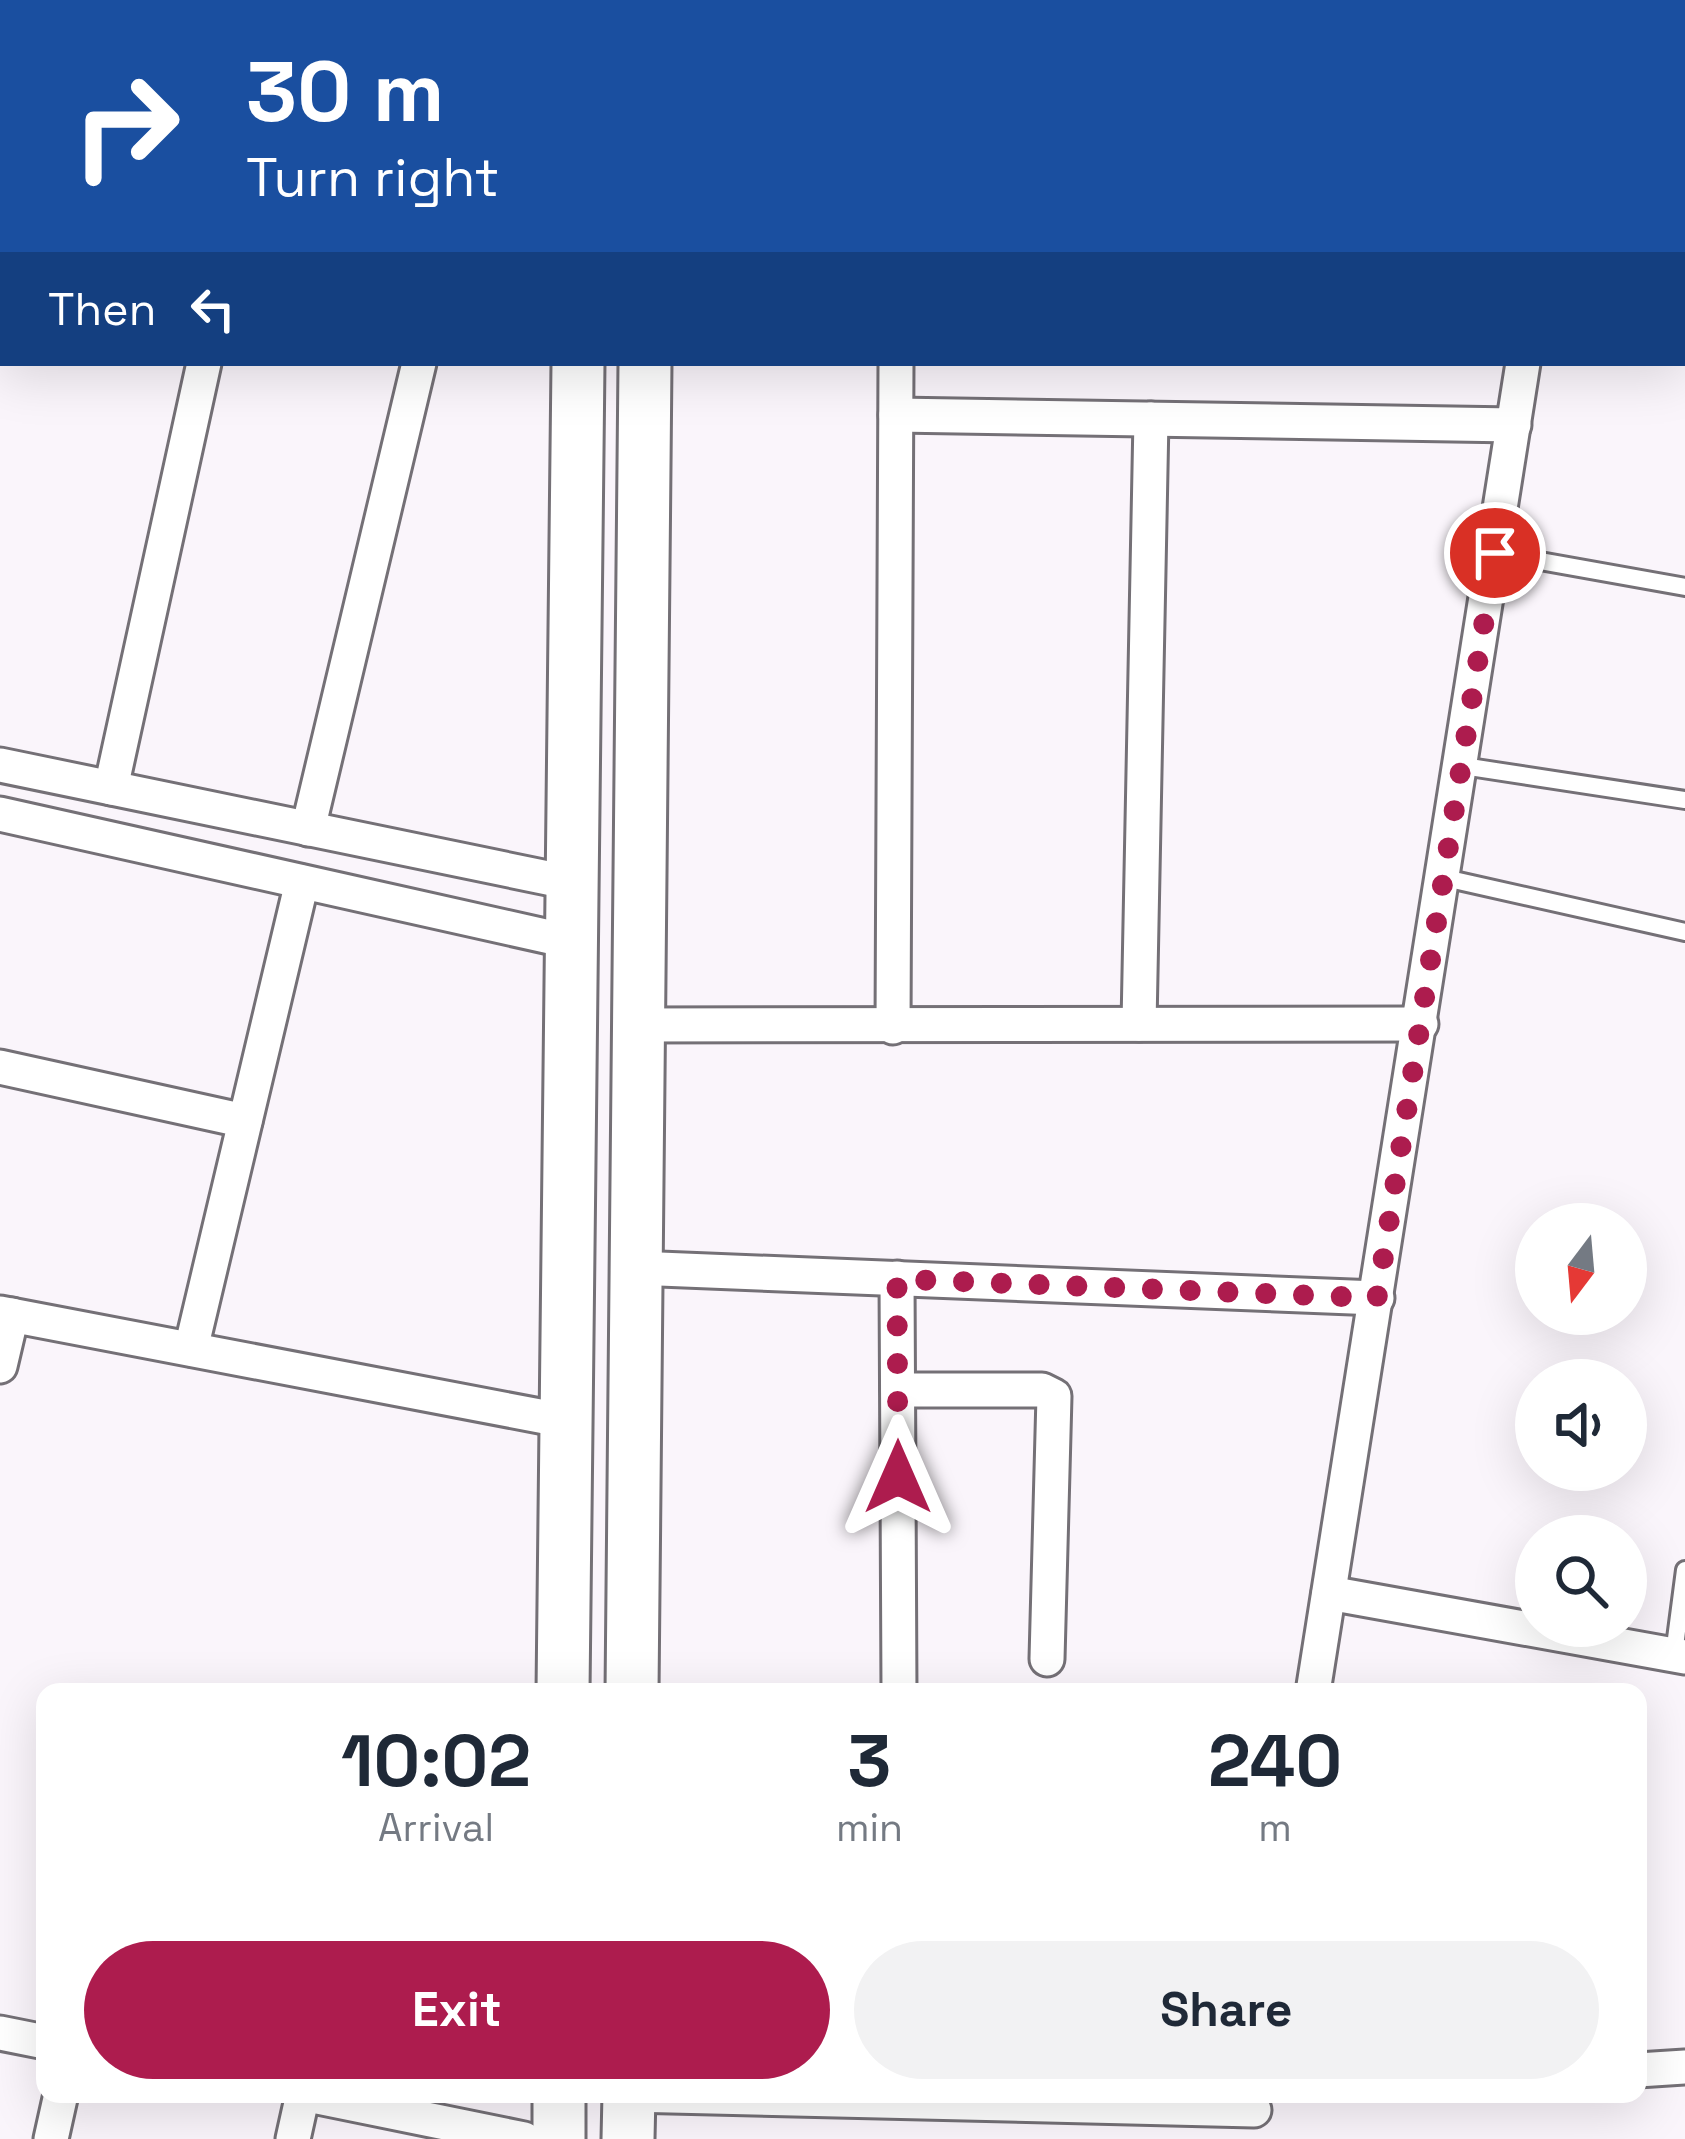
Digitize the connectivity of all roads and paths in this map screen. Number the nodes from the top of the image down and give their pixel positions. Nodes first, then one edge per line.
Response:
1 (203, 366) edge
2 (418, 366) edge
3 (578, 366) edge
4 (644, 366) edge
5 (896, 366) edge
6 (1523, 366) edge
7 (896, 415) junction
8 (1150, 419) junction
9 (1514, 425) junction
10 (1495, 553) junction
11 (1685, 587) edge
12 (0, 765) edge
13 (1463, 766) junction
14 (111, 788) junction
15 (1685, 800) edge
16 (0, 814) edge
17 (308, 829) junction
18 (1445, 878) junction
19 (302, 882) junction
20 (572, 883) junction
21 (1685, 932) edge
22 (572, 942) junction
23 (1138, 1024) junction
24 (1421, 1024) junction
25 (637, 1025) junction
26 (893, 1027) junction
27 (0, 1067) edge
28 (245, 1121) junction
29 (635, 1268) junction
30 (897, 1279) junction
31 (1377, 1298) junction
32 (6, 1314) edge
33 (191, 1349) junction
34 (0, 1366) edge
35 (898, 1390) junction
36 (566, 1421) junction
37 (1685, 1570) edge
38 (1329, 1593) junction
39 (1679, 1655) edge
40 (1047, 1658) dead end
41 (563, 1683) edge
42 (632, 1683) edge
43 (899, 1683) edge
44 (1314, 1683) edge
45 (0, 2032) edge
46 (36, 2040) edge
47 (1685, 2067) edge
48 (1647, 2069) edge
49 (59, 2103) edge
50 (301, 2103) edge
51 (346, 2103) edge
52 (559, 2103) edge
53 (629, 2103) edge
54 (910, 2103) edge
55 (1253, 2114) edge
56 (51, 2139) edge
57 (293, 2139) edge
58 (520, 2139) edge
59 (559, 2139) edge
60 (628, 2139) edge

1 - 14 street
2 - 17 street
3 - 20 main road
4 - 25 main road
5 - 7 street
6 - 9 street
7 - 8 street
7 - 26 street
8 - 9 street
8 - 23 street
9 - 10 street
10 - 11 lane
10 - 13 street
12 - 14 street
13 - 15 lane
13 - 18 street
14 - 17 street
16 - 19 street
17 - 20 street
18 - 21 lane
18 - 24 street
19 - 22 street
19 - 28 street
20 - 22 main road
22 - 36 main road
23 - 24 street
23 - 26 street
24 - 31 street
25 - 26 street
25 - 29 main road
27 - 28 street
28 - 33 street
29 - 30 street
29 - 42 main road
30 - 31 street
30 - 35 street
31 - 38 street
32 - 33 street
32 - 34 street
33 - 36 street
35 - 40 street
35 - 43 street
36 - 41 main road
37 - 39 lane
38 - 39 street
38 - 44 street
45 - 46 street
47 - 48 street
49 - 56 street
50 - 57 street
51 - 58 street
52 - 59 main road
53 - 60 main road
54 - 55 street

